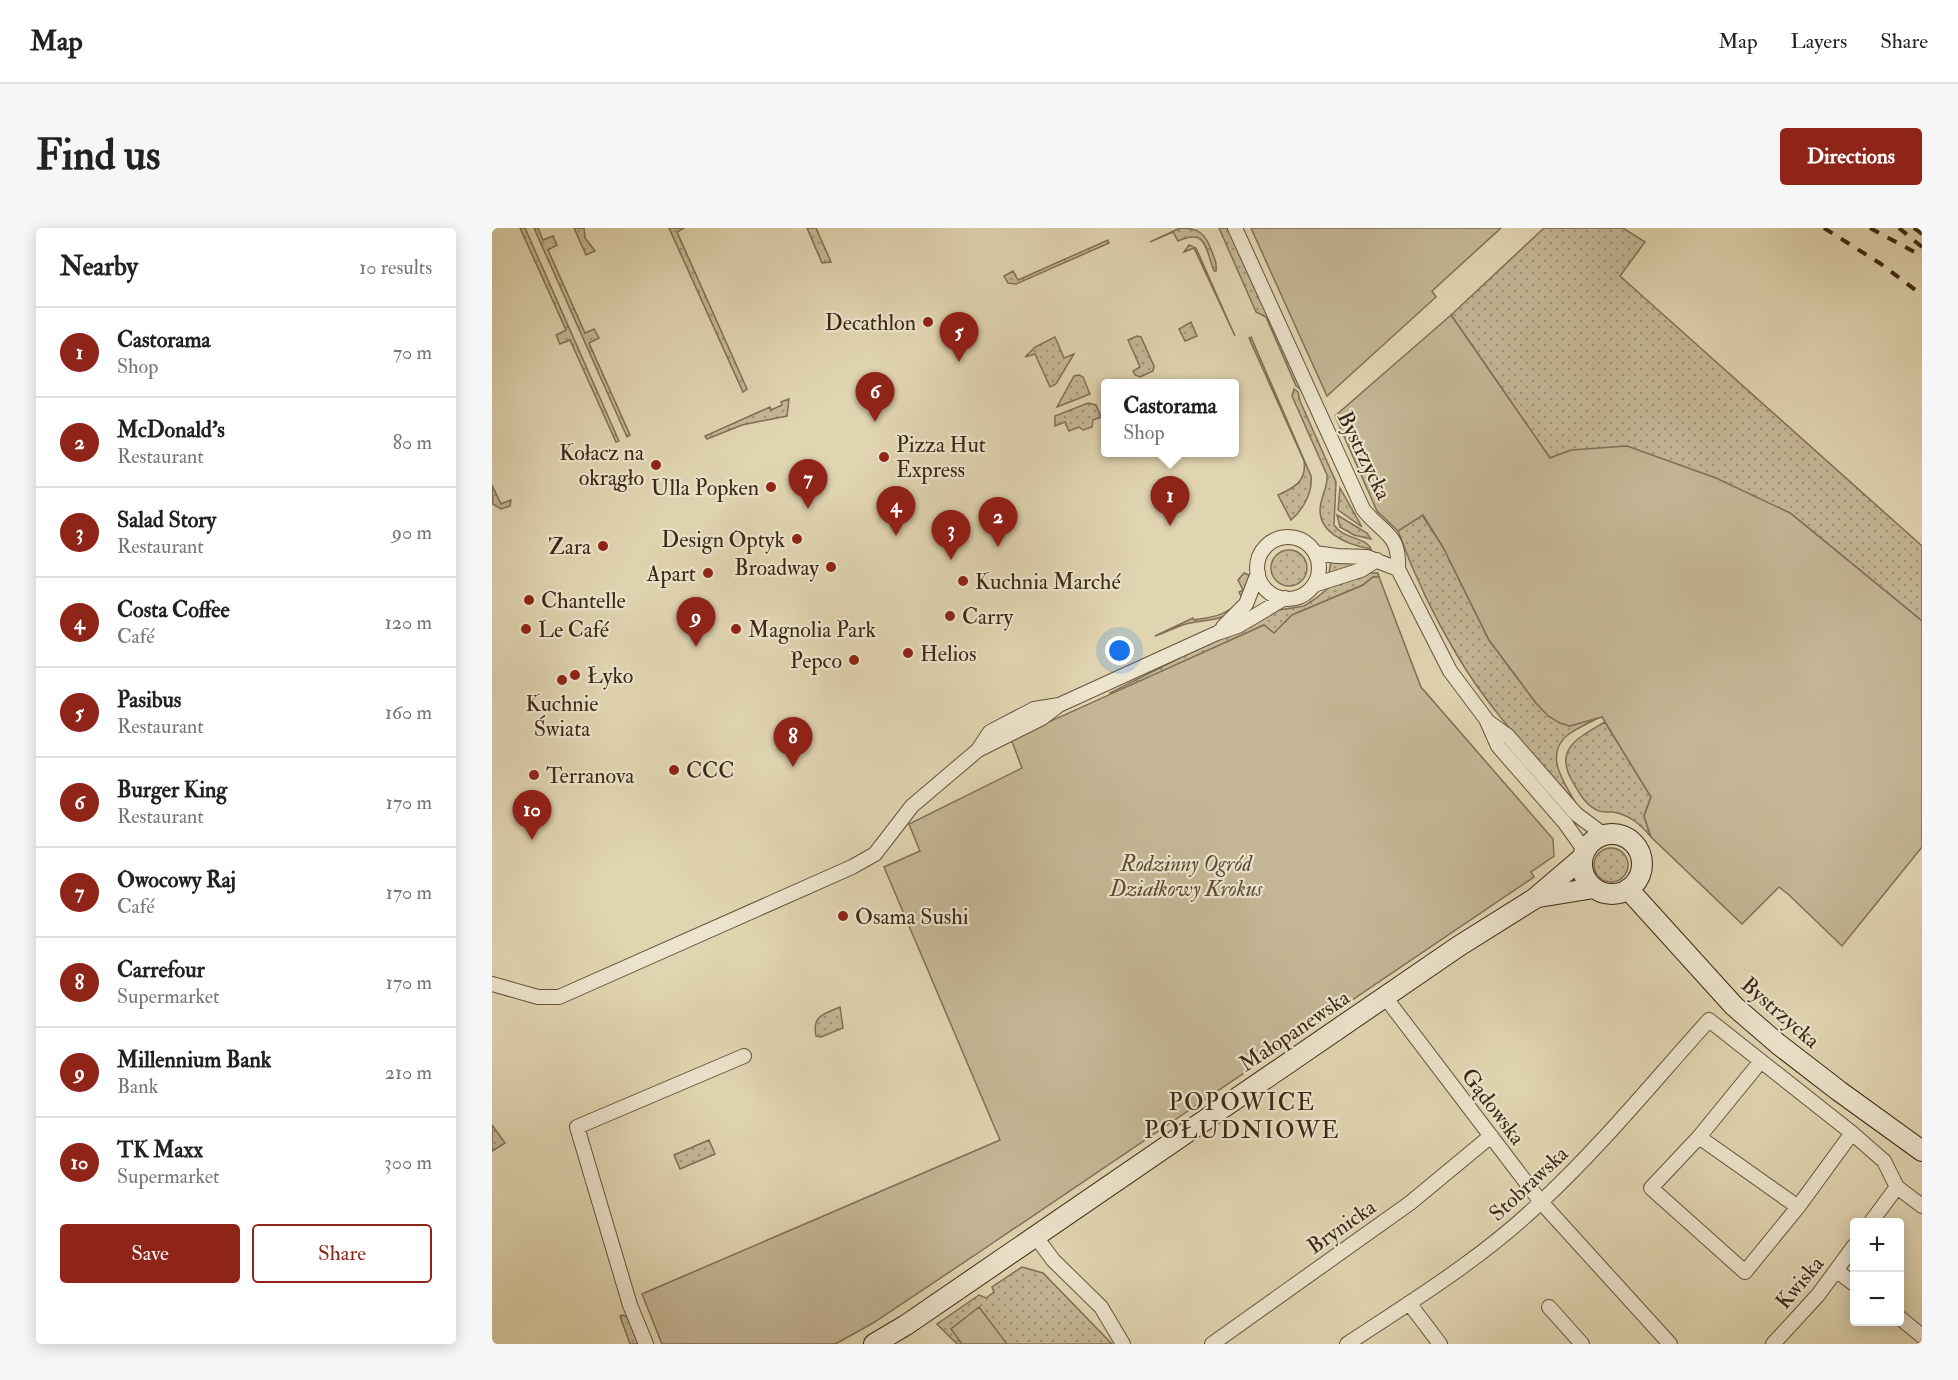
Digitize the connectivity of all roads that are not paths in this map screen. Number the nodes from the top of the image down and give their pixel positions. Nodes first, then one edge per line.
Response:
1 (1235, 228) edge
2 (1315, 553) junction
3 (1377, 560) junction
4 (1398, 569) junction
5 (1258, 573) junction
6 (1314, 585) junction
7 (1285, 598) junction
8 (1217, 633) junction
9 (1486, 719) junction
10 (1604, 835) junction
11 (1583, 854) junction
12 (1594, 888) junction
13 (1628, 889) junction
14 (1534, 899) junction
15 (492, 984) edge
16 (1385, 997) junction
17 (744, 1056) dead end
18 (1761, 1062) junction
19 (1852, 1133) junction
20 (1491, 1136) junction
21 (1699, 1137) junction
22 (1922, 1151) edge
23 (1897, 1187) junction
24 (1541, 1202) junction
25 (1922, 1206) edge
26 (1798, 1207) junction
27 (1875, 1218) edge
28 (1036, 1237) junction
29 (1850, 1252) edge
30 (1837, 1270) junction
31 (1850, 1281) edge
32 (1409, 1303) junction
33 (1549, 1307) dead end
34 (1904, 1322) edge
35 (1922, 1336) edge
36 (646, 1344) edge
37 (874, 1344) edge
38 (1123, 1344) edge
39 (1212, 1344) edge
40 (1347, 1344) edge
41 (1440, 1344) edge
42 (1582, 1344) edge
43 (1670, 1344) edge
44 (1773, 1344) edge

1 - 4 street, Bystrzycka
2 - 3 street
2 - 5 street
2 - 6 street
3 - 4 street
3 - 6 street
4 - 9 street, Bystrzycka
5 - 7 street
5 - 8 street
6 - 7 street
7 - 8 street
8 - 15 street
9 - 10 street, Bystrzycka
9 - 11 street, Bystrzycka
10 - 11 street
10 - 13 street
11 - 12 street
11 - 14 street, Małopanewska
12 - 13 street
12 - 14 street, Małopanewska
13 - 22 street, Bystrzycka
14 - 16 street, Małopanewska
16 - 20 street, Gądowska
16 - 28 street, Małopanewska
17 - 36 street
18 - 19 street
18 - 21 street
18 - 24 street, Stobrawska
19 - 23 street
19 - 26 street
20 - 24 street, Gądowska
20 - 39 street, Brynicka
21 - 26 street
21 - 26 street
23 - 25 street
23 - 27 street
24 - 32 street, Stobrawska
24 - 43 street, Gądowska
28 - 37 street, Małopanewska
28 - 38 street
29 - 30 street, Kwiska
30 - 31 street
30 - 44 street, Kwiska
32 - 40 street, Stobrawska
32 - 41 street
33 - 42 street
34 - 35 street

